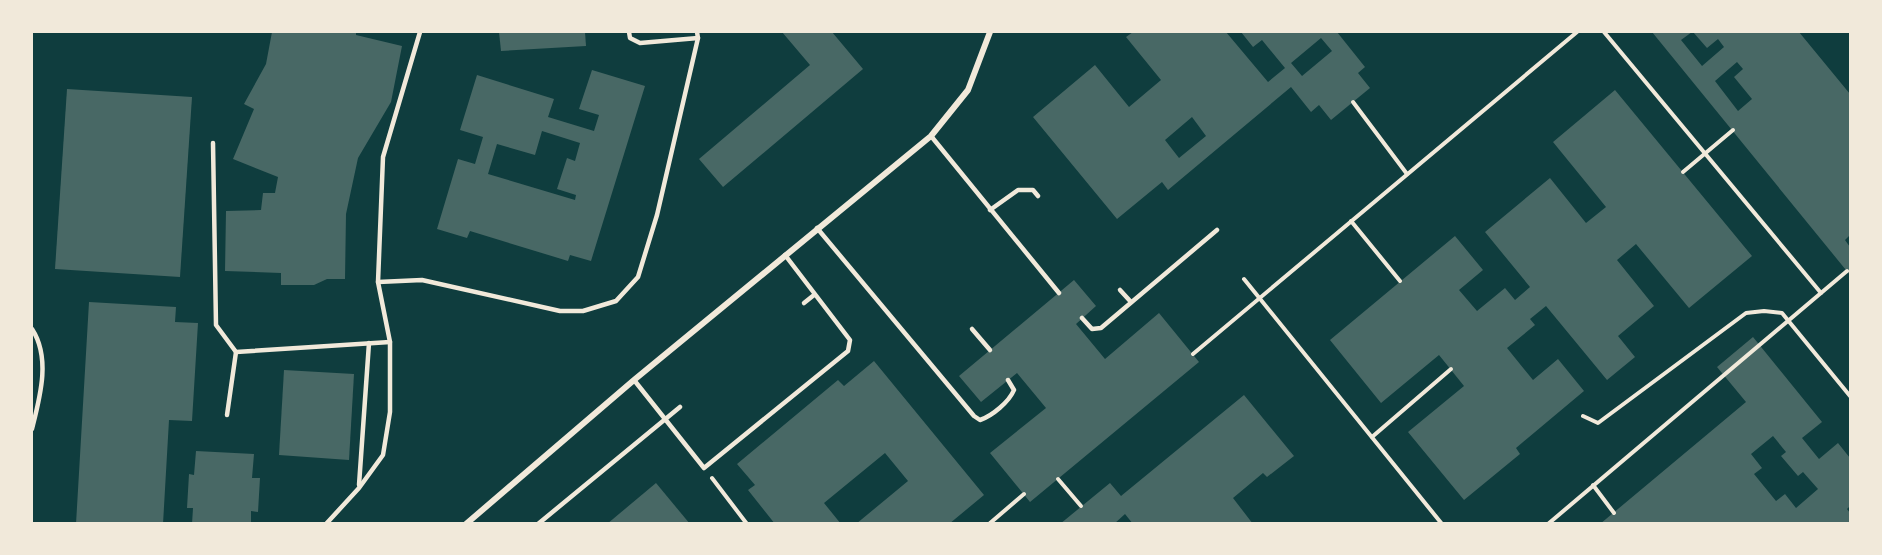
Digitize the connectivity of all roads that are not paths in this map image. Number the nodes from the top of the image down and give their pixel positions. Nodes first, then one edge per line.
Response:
1 (420, 32) edge
2 (629, 32) edge
3 (697, 32) edge
4 (990, 32) edge
5 (698, 38) junction
6 (931, 136) junction
7 (213, 143) dead end
8 (1038, 196) dead end
9 (990, 210) junction
10 (817, 228) junction
11 (1216, 230) dead end
12 (785, 255) junction
13 (378, 282) junction
14 (1120, 290) dead end
15 (1059, 293) dead end
16 (814, 295) junction
17 (1131, 302) junction
18 (804, 303) dead end
19 (1082, 318) dead end
20 (32, 329) edge
21 (972, 329) dead end
22 (390, 342) junction
23 (369, 343) junction
24 (990, 350) dead end
25 (236, 352) junction
26 (633, 380) junction
27 (1008, 380) dead end
28 (680, 407) dead end
29 (226, 415) dead end
30 (665, 419) junction
31 (32, 429) edge
32 (359, 488) junction
33 (326, 524) edge
34 (466, 524) edge
35 (538, 524) edge

1 - 13 lane
2 - 5 lane
3 - 5 lane
4 - 6 street
5 - 13 lane
6 - 9 lane
6 - 10 street
7 - 25 lane
8 - 9 lane
9 - 15 lane
10 - 12 street
10 - 27 lane
11 - 17 lane
12 - 16 lane
12 - 26 street
13 - 22 lane
14 - 17 lane
16 - 18 lane
16 - 30 lane
17 - 19 lane
20 - 31 lane
21 - 24 lane
22 - 23 lane
22 - 32 lane
23 - 25 lane
23 - 32 lane
25 - 29 lane
26 - 30 lane
26 - 34 street
28 - 30 lane
30 - 35 lane
32 - 33 lane

